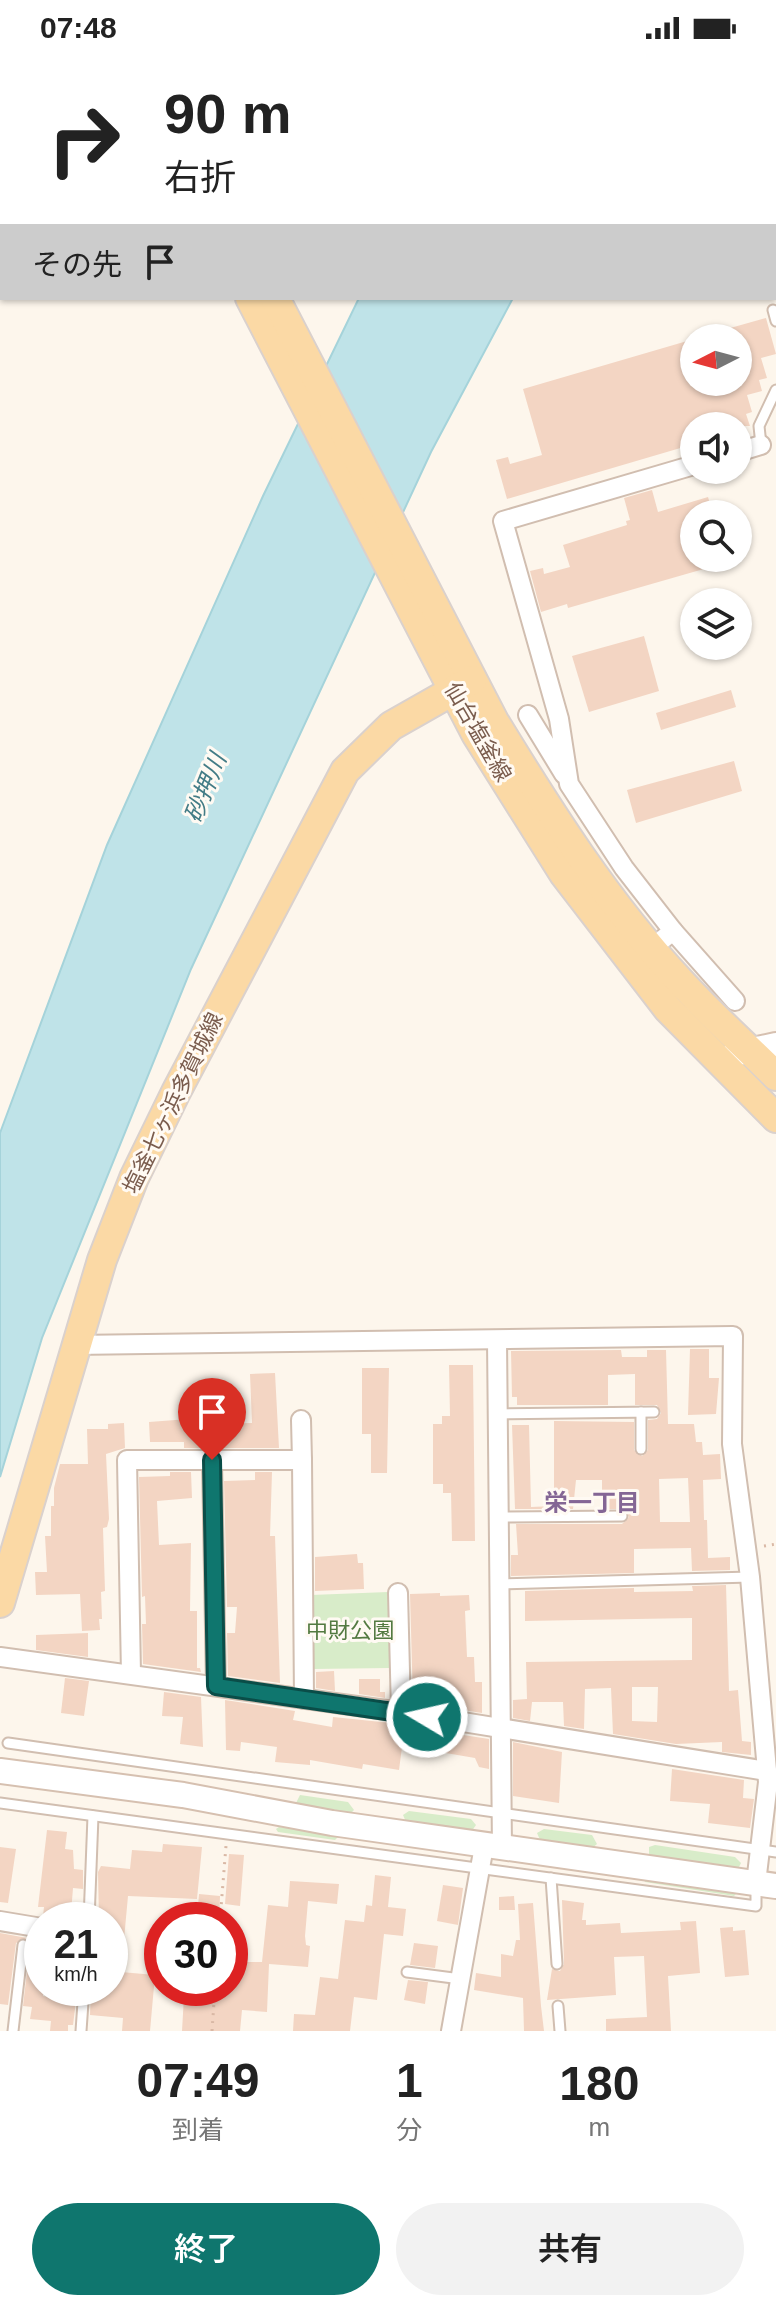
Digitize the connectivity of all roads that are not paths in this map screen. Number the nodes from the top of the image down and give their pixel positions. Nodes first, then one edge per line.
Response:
1 (251, 300) edge
2 (276, 300) edge
3 (773, 310) dead end
4 (776, 321) edge
5 (302, 371) junction
6 (776, 390) edge
7 (761, 445) joint
8 (752, 448) edge
9 (680, 469) edge
10 (462, 685) junction
11 (528, 715) dead end
12 (569, 784) junction
13 (662, 940) junction
14 (735, 1001) dead end
15 (763, 1048) edge
16 (716, 1057) junction
17 (776, 1076) edge
18 (743, 1083) junction
19 (776, 1118) edge
20 (497, 1340) junction
21 (74, 1345) junction
22 (641, 1412) junction
23 (654, 1412) dead end
24 (498, 1414) junction
25 (301, 1420) dead end
26 (641, 1449) dead end
27 (212, 1460) junction
28 (302, 1460) junction
29 (622, 1516) dead end
30 (500, 1517) junction
31 (750, 1577) junction
32 (501, 1584) junction
33 (398, 1593) dead end
34 (0, 1603) edge
35 (0, 1657) edge
36 (131, 1674) junction
37 (216, 1686) junction
38 (304, 1699) junction
39 (401, 1712) junction
40 (503, 1731) junction
41 (8, 1743) dead end
42 (0, 1771) edge
43 (767, 1771) junction
44 (0, 1803) edge
45 (502, 1814) junction
46 (93, 1816) junction
47 (768, 1851) edge
48 (489, 1854) junction
49 (551, 1878) junction
50 (766, 1885) edge
51 (90, 1902) edge
52 (0, 1921) edge
53 (24, 1925) edge
54 (23, 1945) dead end
55 (557, 1964) dead end
56 (407, 1972) dead end
57 (461, 1979) junction
58 (83, 2006) edge
59 (558, 2006) dead end
60 (13, 2031) edge
61 (81, 2031) edge
62 (451, 2031) edge
63 (560, 2031) edge

1 - 5 main road, 仙台塩釜線
2 - 5 main road, 仙台塩釜線
3 - 4 lane
5 - 10 main road, 仙台塩釜線
6 - 7 lane
7 - 8 street
9 - 12 street
10 - 13 main road, 仙台塩釜線
10 - 16 main road, 仙台塩釜線
10 - 21 main road, 塩釜七ヶ浜多賀城線
11 - 12 street
12 - 13 street
13 - 14 street
13 - 15 main road, 仙台塩釜線
15 - 16 street
15 - 17 main road, 仙台塩釜線
16 - 18 main road, 仙台塩釜線
17 - 18 street
18 - 19 main road, 仙台塩釜線
20 - 21 street
20 - 24 street
20 - 31 street
21 - 34 main road, 塩釜七ヶ浜多賀城線
22 - 23 lane
22 - 24 lane
22 - 26 lane
24 - 30 street
25 - 28 street
27 - 28 street
27 - 36 street
27 - 37 street
28 - 38 street
29 - 30 lane
30 - 32 street
31 - 32 lane
31 - 43 street
32 - 40 street
33 - 39 street
35 - 36 street
36 - 37 street
37 - 38 street
38 - 39 street
39 - 40 street
40 - 43 street
40 - 45 street
41 - 45 lane
42 - 48 street
43 - 47 street
44 - 46 lane
45 - 47 lane
45 - 48 street
46 - 48 lane
46 - 51 lane
47 - 50 street
48 - 49 lane
48 - 50 street
48 - 57 street
49 - 50 lane
49 - 55 lane
52 - 53 street
54 - 60 lane
56 - 57 lane
57 - 62 street
58 - 61 lane
59 - 63 lane

